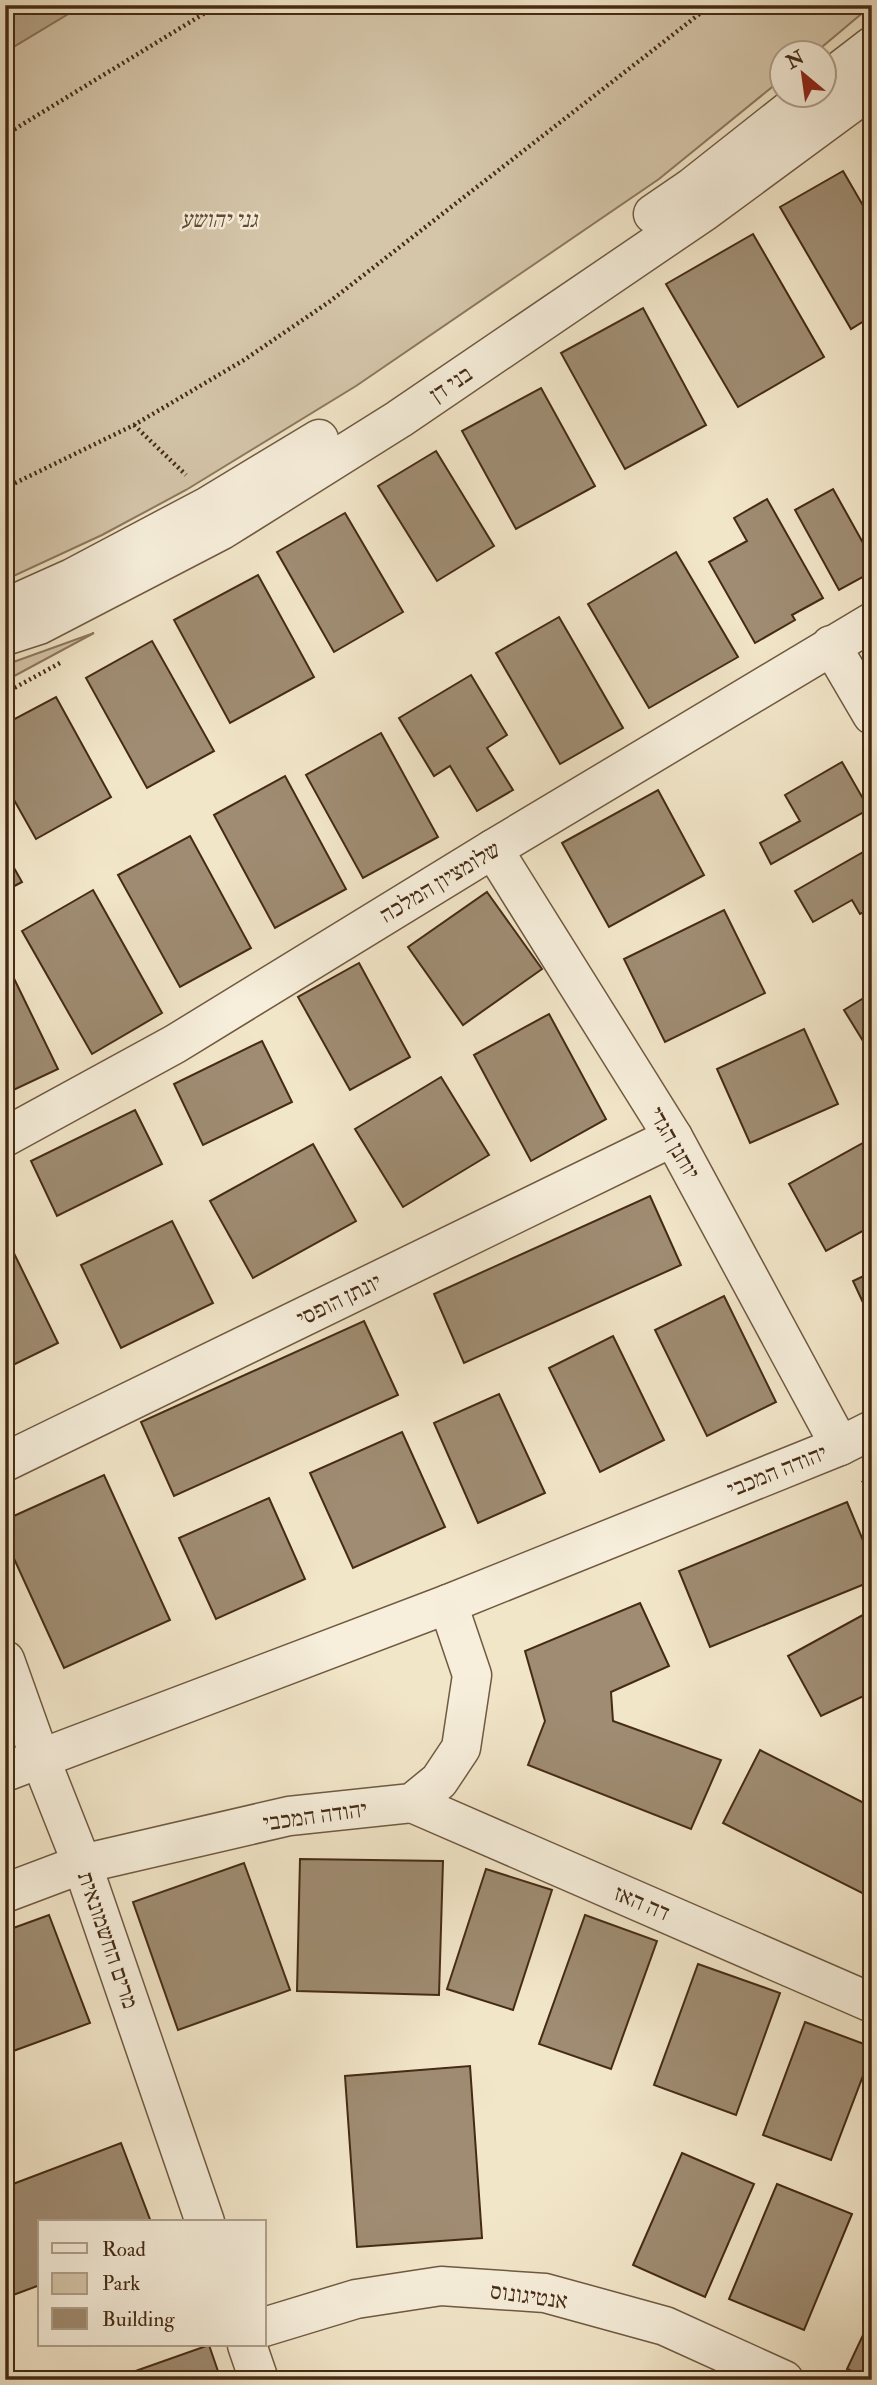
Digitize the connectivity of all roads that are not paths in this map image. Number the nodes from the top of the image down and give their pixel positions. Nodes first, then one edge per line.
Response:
1 (872, 46) edge
2 (838, 72) edge
3 (872, 88) edge
4 (792, 108) edge
5 (5, 608) edge
6 (872, 622) edge
7 (5, 636) edge
8 (831, 645) junction
9 (872, 715) edge
10 (493, 849) junction
11 (5, 1137) edge
12 (673, 1138) junction
13 (856, 1438) edge
14 (5, 1462) edge
15 (448, 1604) junction
16 (5, 1660) edge
17 (40, 1758) junction
18 (5, 1772) edge
19 (412, 1803) junction
20 (82, 1864) junction
21 (5, 1893) edge
22 (872, 2003) edge
23 (204, 2220) edge
24 (266, 2326) edge
25 (247, 2346) edge
26 (259, 2380) edge
27 (785, 2380) edge

1 - 2 street
3 - 7 street, בני דן
4 - 5 street, בני דן
6 - 8 street, שלומציון המלכה
8 - 9 street
8 - 10 street, שלומציון המלכה
10 - 11 street, שלומציון המלכה
10 - 12 street, יוחנן הגדי
12 - 13 street, יוחנן הגדי
12 - 14 street, יונתן הופסי
13 - 15 street, יהודה המכבי
15 - 17 street, יהודה המכבי
15 - 19 street
16 - 17 street, מרים החשמונאית
17 - 18 street, יהודה המכבי
17 - 20 street, מרים החשמונאית
19 - 20 street, יהודה המכבי
19 - 22 street, דה האז
20 - 21 street, יהודה המכבי
20 - 23 street, מרים החשמונאית
24 - 27 street, אנטיגונוס
25 - 26 street

